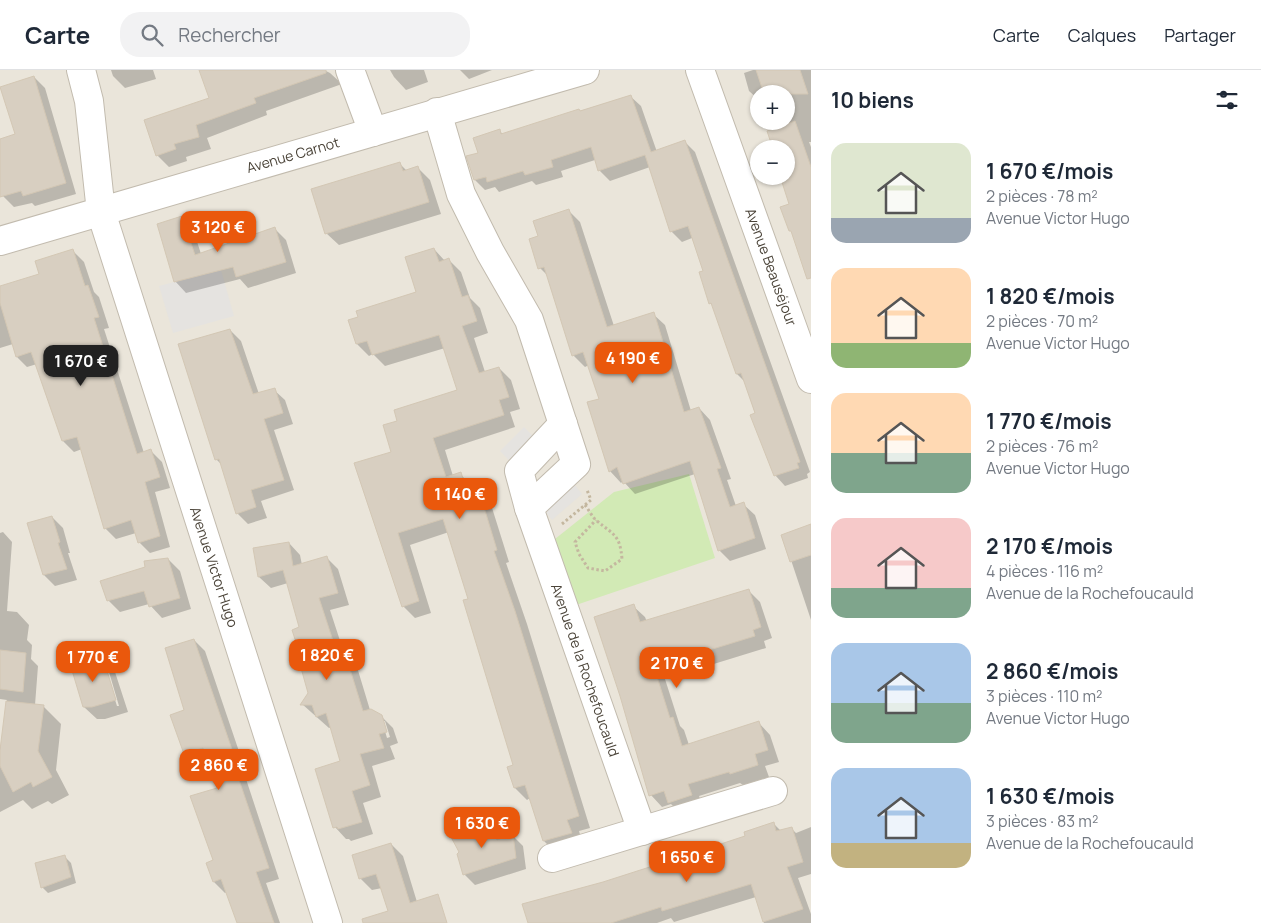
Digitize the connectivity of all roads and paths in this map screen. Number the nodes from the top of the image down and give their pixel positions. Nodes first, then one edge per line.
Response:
1 (80, 70) edge
2 (350, 70) edge
3 (585, 70) edge
4 (700, 70) edge
5 (527, 78) edge
6 (437, 112) junction
7 (373, 132) junction
8 (101, 212) junction
9 (0, 241) edge
10 (811, 379) edge
11 (563, 424) junction
12 (585, 505) dead end
13 (529, 508) junction
14 (596, 520) junction
15 (773, 791) dead end
16 (642, 831) junction
17 (552, 858) dead end
18 (328, 923) edge

1 - 8 street, Avenue Victor Hugo
2 - 7 street
3 - 5 street, Avenue Carnot
4 - 10 street, Avenue Beauséjour
5 - 6 street, Avenue Carnot
6 - 7 street, Avenue Carnot
6 - 11 street
7 - 8 street, Avenue Carnot
8 - 9 street, Avenue Carnot
8 - 18 street, Avenue Victor Hugo
11 - 13 street, Avenue de la Rochefoucauld
11 - 13 street
12 - 14 path
13 - 16 street, Avenue de la Rochefoucauld
14 - 14 path
15 - 16 street
16 - 17 street

